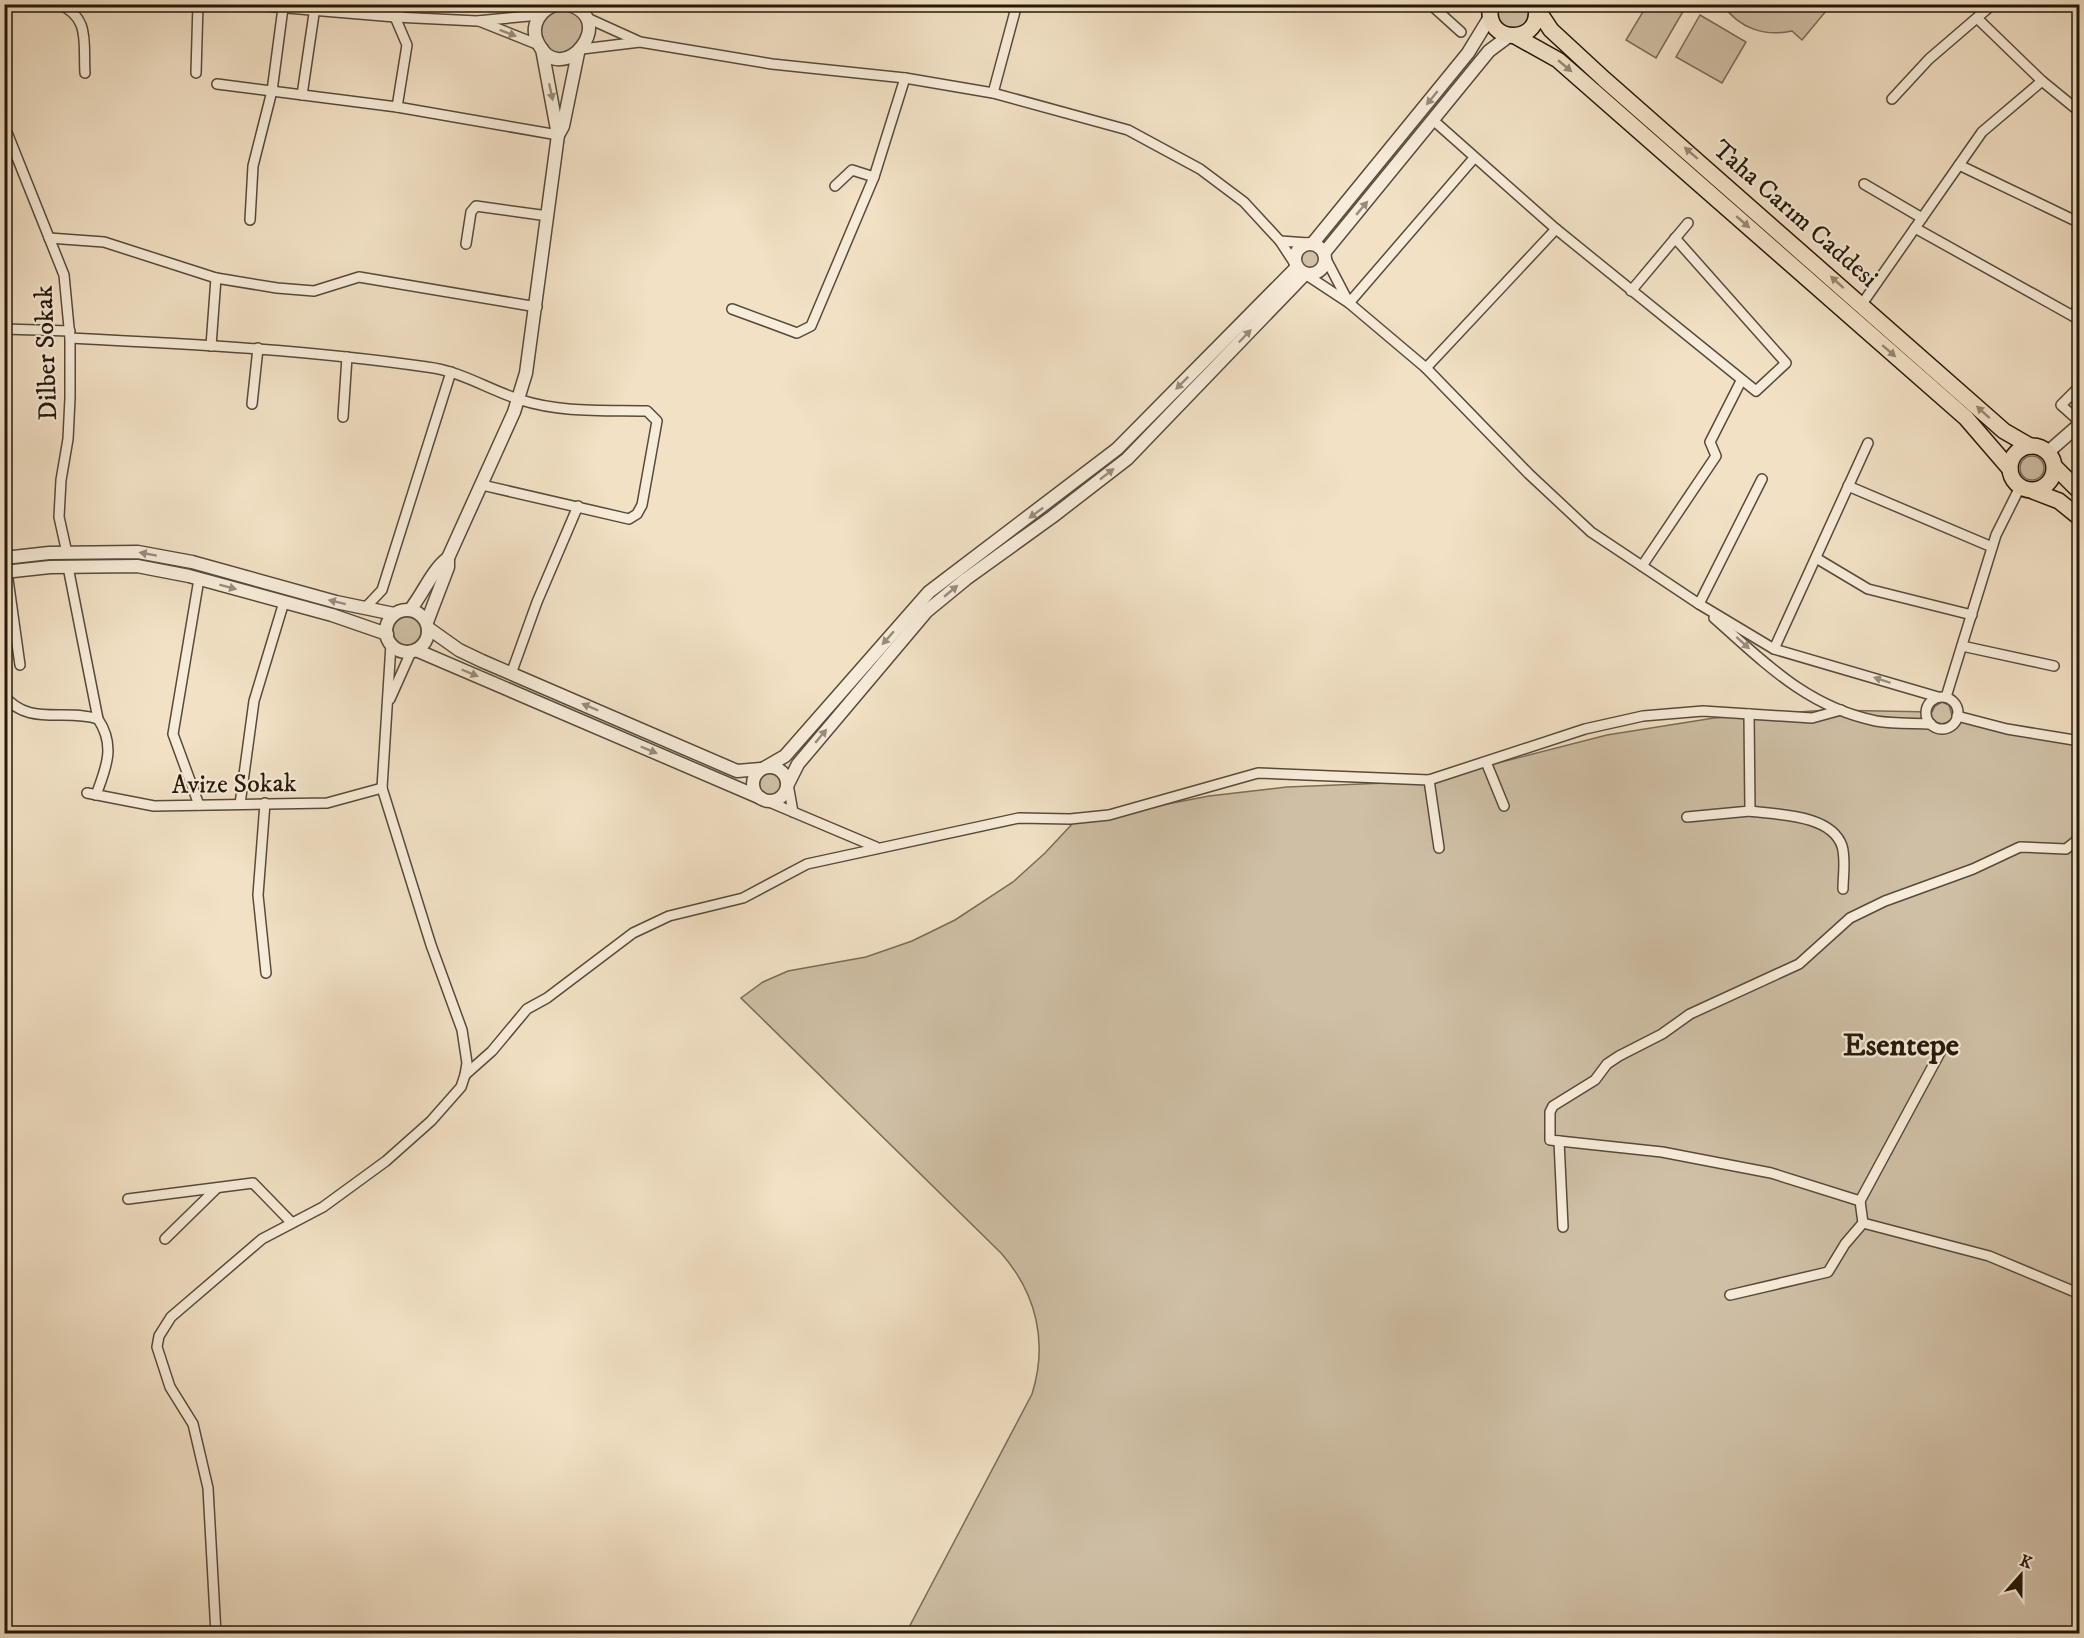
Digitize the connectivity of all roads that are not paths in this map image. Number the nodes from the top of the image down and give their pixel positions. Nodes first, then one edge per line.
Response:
1 (58, 4) edge
2 (198, 4) edge
3 (239, 4) edge
4 (404, 4) edge
5 (559, 4) edge
6 (564, 4) edge
7 (1017, 4) edge
8 (1430, 4) edge
9 (1993, 4) edge
10 (1536, 6) edge
11 (315, 7) edge
12 (283, 8) junction
13 (1489, 9) edge
14 (542, 11) edge
15 (583, 12) edge
16 (395, 17) junction
17 (1978, 19) junction
18 (477, 21) junction
19 (1461, 32) dead end
20 (1512, 36) junction
21 (640, 42) junction
22 (540, 47) junction
23 (580, 51) junction
24 (85, 73) dead end
25 (196, 73) dead end
26 (905, 78) junction
27 (2042, 81) junction
28 (217, 84) dead end
29 (272, 91) junction
30 (993, 93) junction
31 (302, 95) junction
32 (1892, 99) dead end
33 (397, 107) junction
34 (2079, 112) edge
35 (1433, 120) junction
36 (4, 125) edge
37 (558, 135) junction
38 (1474, 158) junction
39 (1959, 165) junction
40 (874, 177) junction
41 (1864, 183) dead end
42 (835, 186) dead end
43 (548, 216) junction
44 (1922, 219) junction
45 (250, 220) dead end
46 (1688, 223) dead end
47 (2079, 223) edge
48 (1915, 228) junction
49 (1556, 229) junction
50 (49, 238) junction
51 (1675, 238) junction
52 (1280, 241) junction
53 (1310, 243) junction
54 (466, 244) dead end
55 (1325, 255) junction
56 (1301, 270) junction
57 (216, 278) junction
58 (1631, 291) junction
59 (1349, 303) junction
60 (1862, 304) junction
61 (2079, 304) edge
62 (537, 307) junction
63 (732, 309) dead end
64 (2076, 318) edge
65 (4, 329) edge
66 (70, 335) junction
67 (211, 346) junction
68 (258, 348) junction
69 (347, 357) junction
70 (1426, 368) junction
71 (451, 372) junction
72 (1741, 381) junction
73 (2079, 386) edge
74 (518, 399) junction
75 (252, 405) dead end
76 (343, 417) dead end
77 (2079, 423) edge
78 (1868, 443) dead end
79 (2030, 446) junction
80 (2048, 452) junction
81 (2010, 469) junction
82 (2058, 471) junction
83 (1761, 479) dead end
84 (2079, 480) edge
85 (482, 484) junction
86 (1848, 486) junction
87 (2026, 489) junction
88 (2079, 492) edge
89 (578, 506) junction
90 (2079, 518) edge
91 (1992, 547) junction
92 (67, 553) junction
93 (4, 558) edge
94 (448, 558) junction
95 (1816, 558) junction
96 (1642, 566) junction
97 (68, 567) junction
98 (6, 572) edge
99 (199, 579) junction
100 (284, 602) junction
101 (1699, 604) junction
102 (364, 608) junction
103 (410, 610) junction
104 (394, 614) junction
105 (1972, 615) junction
106 (428, 625) junction
107 (389, 639) junction
108 (1962, 646) junction
109 (1774, 649) junction
110 (413, 651) junction
111 (20, 665) dead end
112 (2054, 666) dead end
113 (511, 674) junction
114 (4, 695) edge
115 (1942, 697) junction
116 (387, 707) junction
117 (1840, 710) junction
118 (1749, 714) junction
119 (1958, 716) junction
120 (98, 719) junction
121 (1931, 724) junction
122 (2079, 741) edge
123 (1486, 762) junction
124 (764, 768) junction
125 (1429, 780) junction
126 (788, 784) junction
127 (382, 788) junction
128 (764, 799) junction
129 (265, 803) junction
130 (240, 804) junction
131 (199, 805) junction
132 (1504, 806) dead end
133 (1750, 811) junction
134 (793, 812) junction
135 (1687, 817) dead end
136 (2079, 830) edge
137 (876, 847) junction
138 (1439, 848) dead end
139 (1843, 888) dead end
140 (266, 973) dead end
141 (1941, 1049) dead end
142 (465, 1075) junction
143 (1558, 1141) junction
144 (218, 1188) junction
145 (128, 1199) dead end
146 (1860, 1202) junction
147 (292, 1223) junction
148 (1863, 1223) junction
149 (1563, 1227) dead end
150 (165, 1239) dead end
151 (2079, 1294) edge
152 (1730, 1295) dead end
153 (216, 1634) edge

1 - 24 street
2 - 25 street
3 - 12 street
4 - 16 street
5 - 14 street
6 - 15 street
7 - 30 street
8 - 19 street
9 - 17 street
10 - 20 main road
60 -> 10 main road, Taha Carım Caddesi
11 - 12 street
11 - 16 street
11 - 31 street
12 - 29 street
13 - 20 main road, Taha Carım Caddesi
13 -> 53 street
14 - 18 street
14 - 22 street
15 - 21 street
15 - 23 street
16 - 18 street
16 - 33 street
17 - 27 street
17 - 32 street
18 -> 22 street
20 - 35 street
20 -> 81 main road, Taha Carım Caddesi
21 - 23 street
21 - 26 street
22 - 23 street
22 -> 37 street
23 - 37 street
26 - 30 street
26 - 40 street
27 - 34 street
27 - 39 street
28 - 29 street
29 - 31 street
29 - 45 street
30 - 52 street
31 - 33 street
33 - 37 street
35 - 38 street
55 -> 35 street
36 - 50 street, Dilber Sokak
37 - 43 street
38 - 49 street
38 - 59 street
39 - 44 street
39 - 47 street
40 - 42 street
40 - 63 street
41 - 44 street
43 - 54 street
43 - 62 street
44 - 48 street
46 - 51 street
48 - 60 street
48 - 64 street
49 - 58 street
49 - 70 street
50 - 57 street
50 - 66 street, Dilber Sokak
51 - 58 street
51 - 72 street
52 - 53 street
52 - 56 street
53 - 55 street
53 - 56 street
55 - 56 street
55 - 59 street
56 - 59 street
56 -> 124 street
126 -> 56 street
57 - 62 street
57 - 67 street
58 - 72 street
59 - 70 street
79 -> 60 main road, Taha Carım Caddesi
61 - 64 street
62 - 74 street
65 - 66 street
66 - 67 street
66 - 92 street, Dilber Sokak
67 - 68 street
68 - 69 street
68 - 75 street
69 - 71 street
69 - 76 street
70 - 96 street
71 - 74 street
71 - 102 street
72 - 96 street
73 - 77 street
74 - 85 street
74 - 89 street
77 - 80 street
78 - 86 street
79 - 80 main road
79 - 81 main road
80 - 82 main road
81 - 87 main road
82 - 84 street
82 - 87 main road
82 - 88 main road
83 - 101 street
85 - 89 street
85 - 94 street
86 - 91 street
86 - 95 street
87 - 90 main road
87 - 91 street
89 - 113 street
91 - 105 street
92 - 93 street
102 -> 92 street
94 - 103 street
94 - 106 street
95 - 105 street
95 - 109 street
96 - 101 street
97 - 98 street
97 - 99 street
97 - 120 street
98 - 111 street
99 -> 100 street
99 - 131 street
100 - 107 street
100 - 130 street
101 - 109 street
101 -> 117 street
102 - 104 street
103 - 104 street
103 - 106 street
104 - 107 street
105 - 108 street
106 - 110 street
106 - 113 street
107 - 110 street
107 - 116 street
108 - 112 street
108 - 115 street
115 -> 109 street
110 - 116 street
110 -> 128 street
124 -> 113 street
114 - 120 street
115 - 119 street
115 - 121 street
116 - 127 street
117 - 118 street
117 - 121 street
118 - 123 street
118 - 133 street
119 - 121 street
119 - 122 street
120 - 131 street, Avize Sokak
123 - 125 street
123 - 132 street
124 - 126 street
124 - 128 street
125 - 137 street
125 - 138 street
126 - 128 street
126 - 134 street
127 - 129 street, Avize Sokak
127 - 142 street
128 - 134 street
129 - 130 street, Avize Sokak
129 - 140 street
130 - 131 street, Avize Sokak
133 - 135 street
133 - 139 street
134 - 137 street
136 - 143 street
137 - 142 street
141 - 146 street
142 - 147 street
143 - 146 street
143 - 149 street
144 - 145 street
144 - 147 street
144 - 150 street
146 - 148 street
147 - 153 street
148 - 151 street
148 - 152 street

